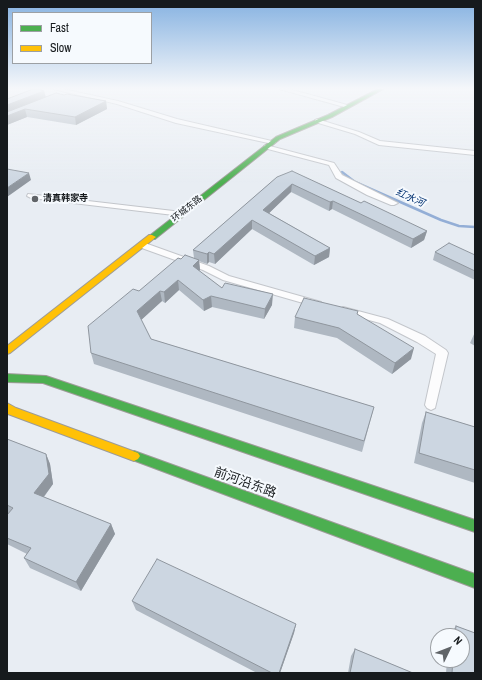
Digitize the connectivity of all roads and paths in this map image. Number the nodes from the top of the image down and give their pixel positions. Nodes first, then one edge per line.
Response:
1 (175, 121) edge
2 (317, 121) joint
3 (270, 145) junction
4 (475, 154) edge
5 (31, 196) dead end
6 (394, 203) dead end
7 (182, 214) junction
8 (142, 245) junction
9 (7, 351) edge
10 (7, 378) edge
11 (431, 406) dead end
12 (7, 407) edge
13 (475, 526) edge
14 (475, 581) edge

1 - 3 street
2 - 3 main road, 环城东路
2 - 4 street
3 - 6 street
3 - 7 main road, 环城东路
5 - 7 street
7 - 8 main road, 环城东路
8 - 9 main road, 环城东路
8 - 11 street
10 - 13 main road
12 - 14 main road, 前河沿东路

